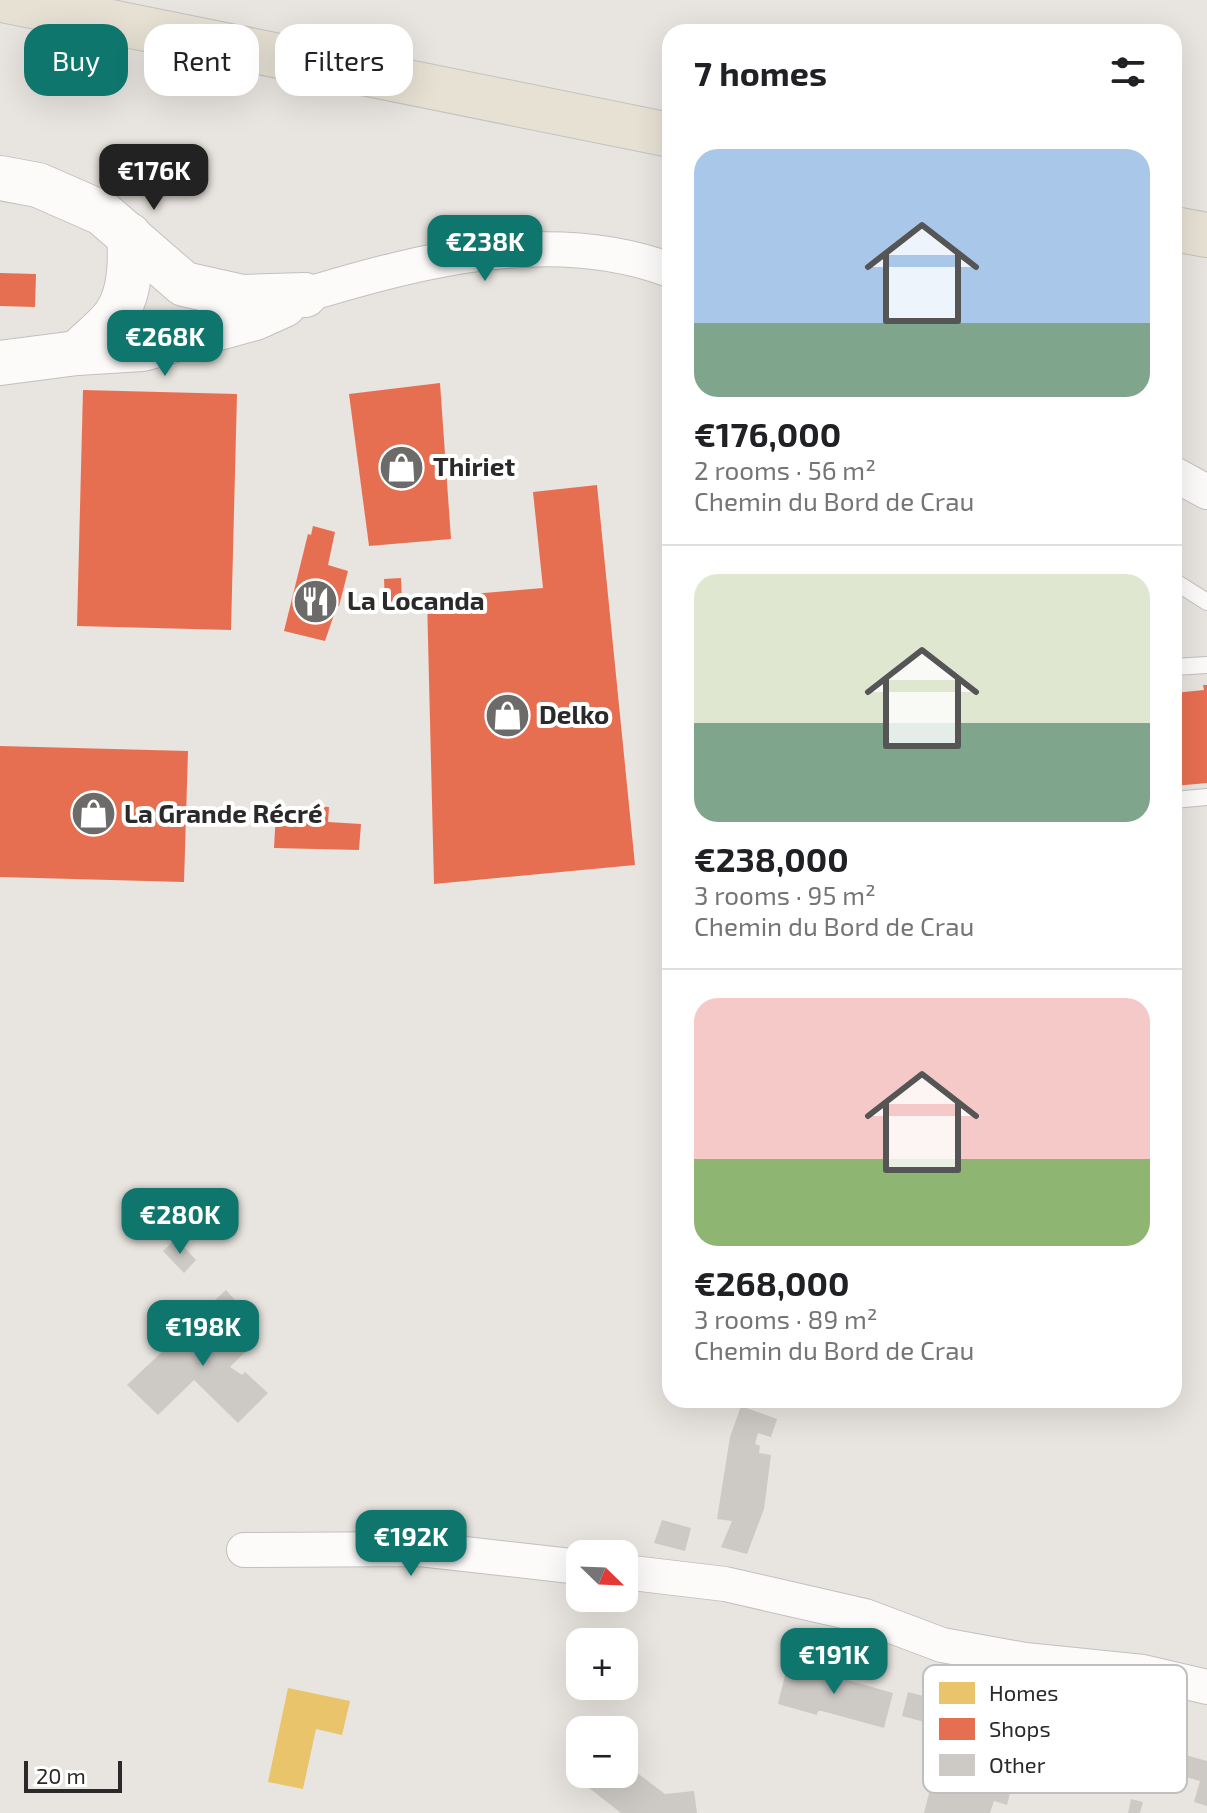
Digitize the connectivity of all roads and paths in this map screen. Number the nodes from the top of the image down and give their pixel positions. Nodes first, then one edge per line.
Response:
1 (2, 0) edge
2 (662, 133) edge
3 (0, 178) edge
4 (1182, 230) edge
5 (129, 235) junction
6 (1207, 235) edge
7 (662, 268) edge
8 (305, 295) junction
9 (77, 353) junction
10 (0, 363) edge
11 (1182, 478) edge
12 (1207, 492) edge
13 (1182, 586) edge
14 (1207, 602) edge
15 (1207, 665) edge
16 (1182, 667) edge
17 (1207, 797) edge
18 (1182, 799) edge
19 (244, 1550) dead end
20 (566, 1565) edge
21 (638, 1574) edge
22 (1074, 1665) edge
23 (1187, 1682) edge
24 (1207, 1687) edge

1 - 2 main road
3 - 5 street
4 - 6 main road
5 - 8 street
5 - 9 street
7 - 8 street
8 - 9 street
9 - 10 street
11 - 12 street
13 - 14 lane
15 - 16 lane
17 - 18 lane
19 - 20 street
21 - 22 street
23 - 24 street

